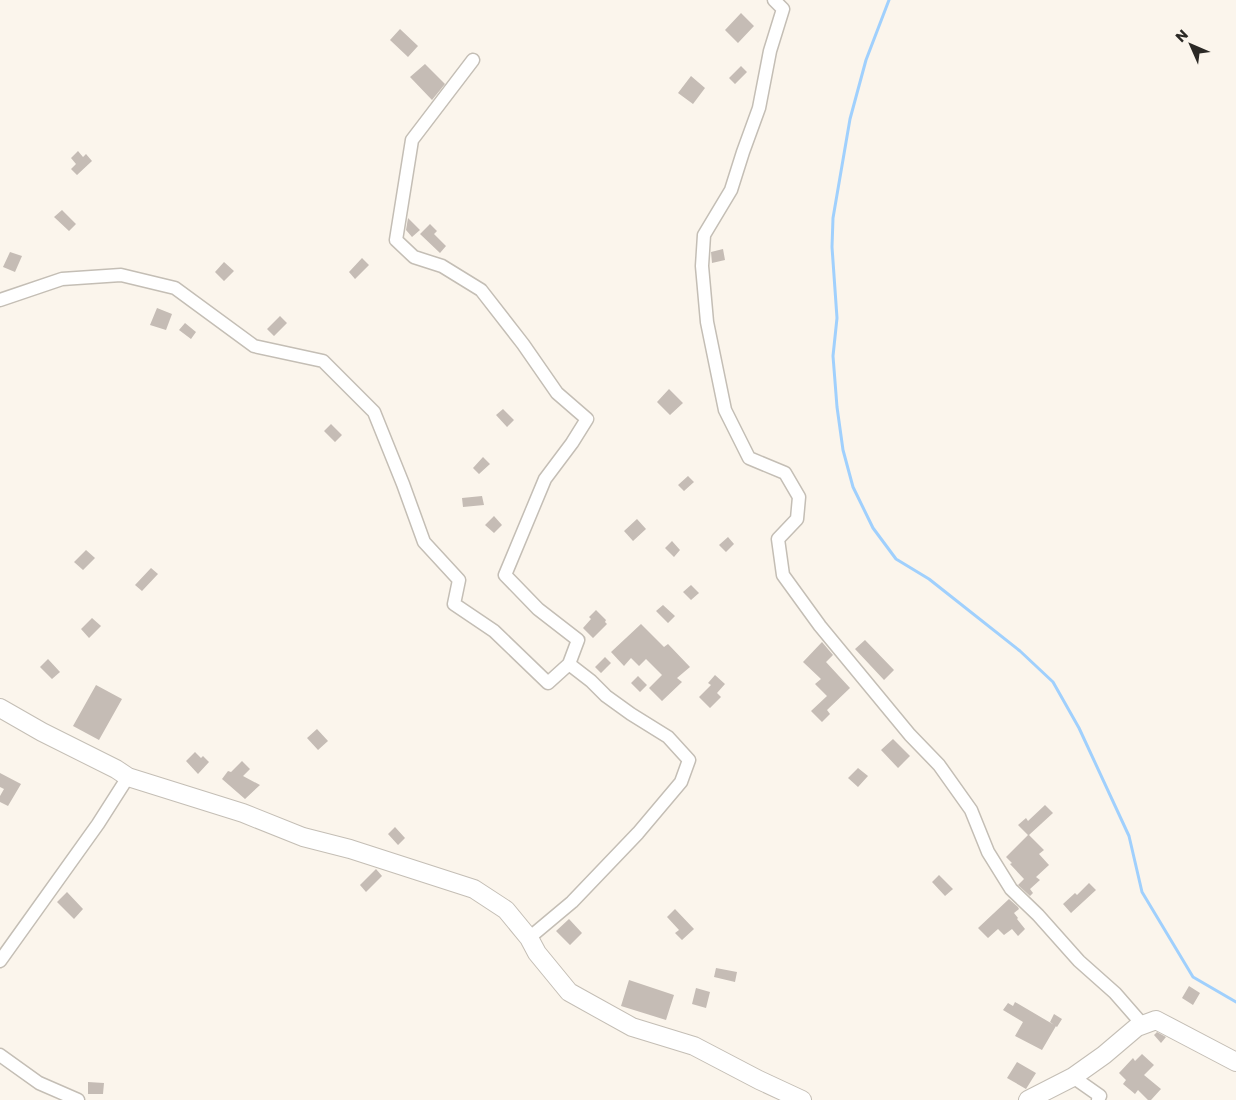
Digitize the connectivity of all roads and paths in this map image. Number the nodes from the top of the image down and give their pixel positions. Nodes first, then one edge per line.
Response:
1 (774, 0) edge
2 (473, 60) dead end
3 (0, 300) edge
4 (569, 664) junction
5 (0, 708) edge
6 (128, 777) junction
7 (529, 938) junction
8 (0, 961) edge
9 (1143, 1024) junction
10 (0, 1055) edge
11 (1236, 1062) edge
12 (1073, 1077) junction
13 (78, 1100) edge
14 (802, 1100) edge
15 (1028, 1100) edge
16 (1098, 1100) edge

1 - 9 street
2 - 4 street
3 - 4 street
4 - 7 street
5 - 6 street
6 - 7 street
6 - 8 street
7 - 14 street
9 - 11 street
9 - 12 street
10 - 13 street
12 - 15 street
12 - 16 street

